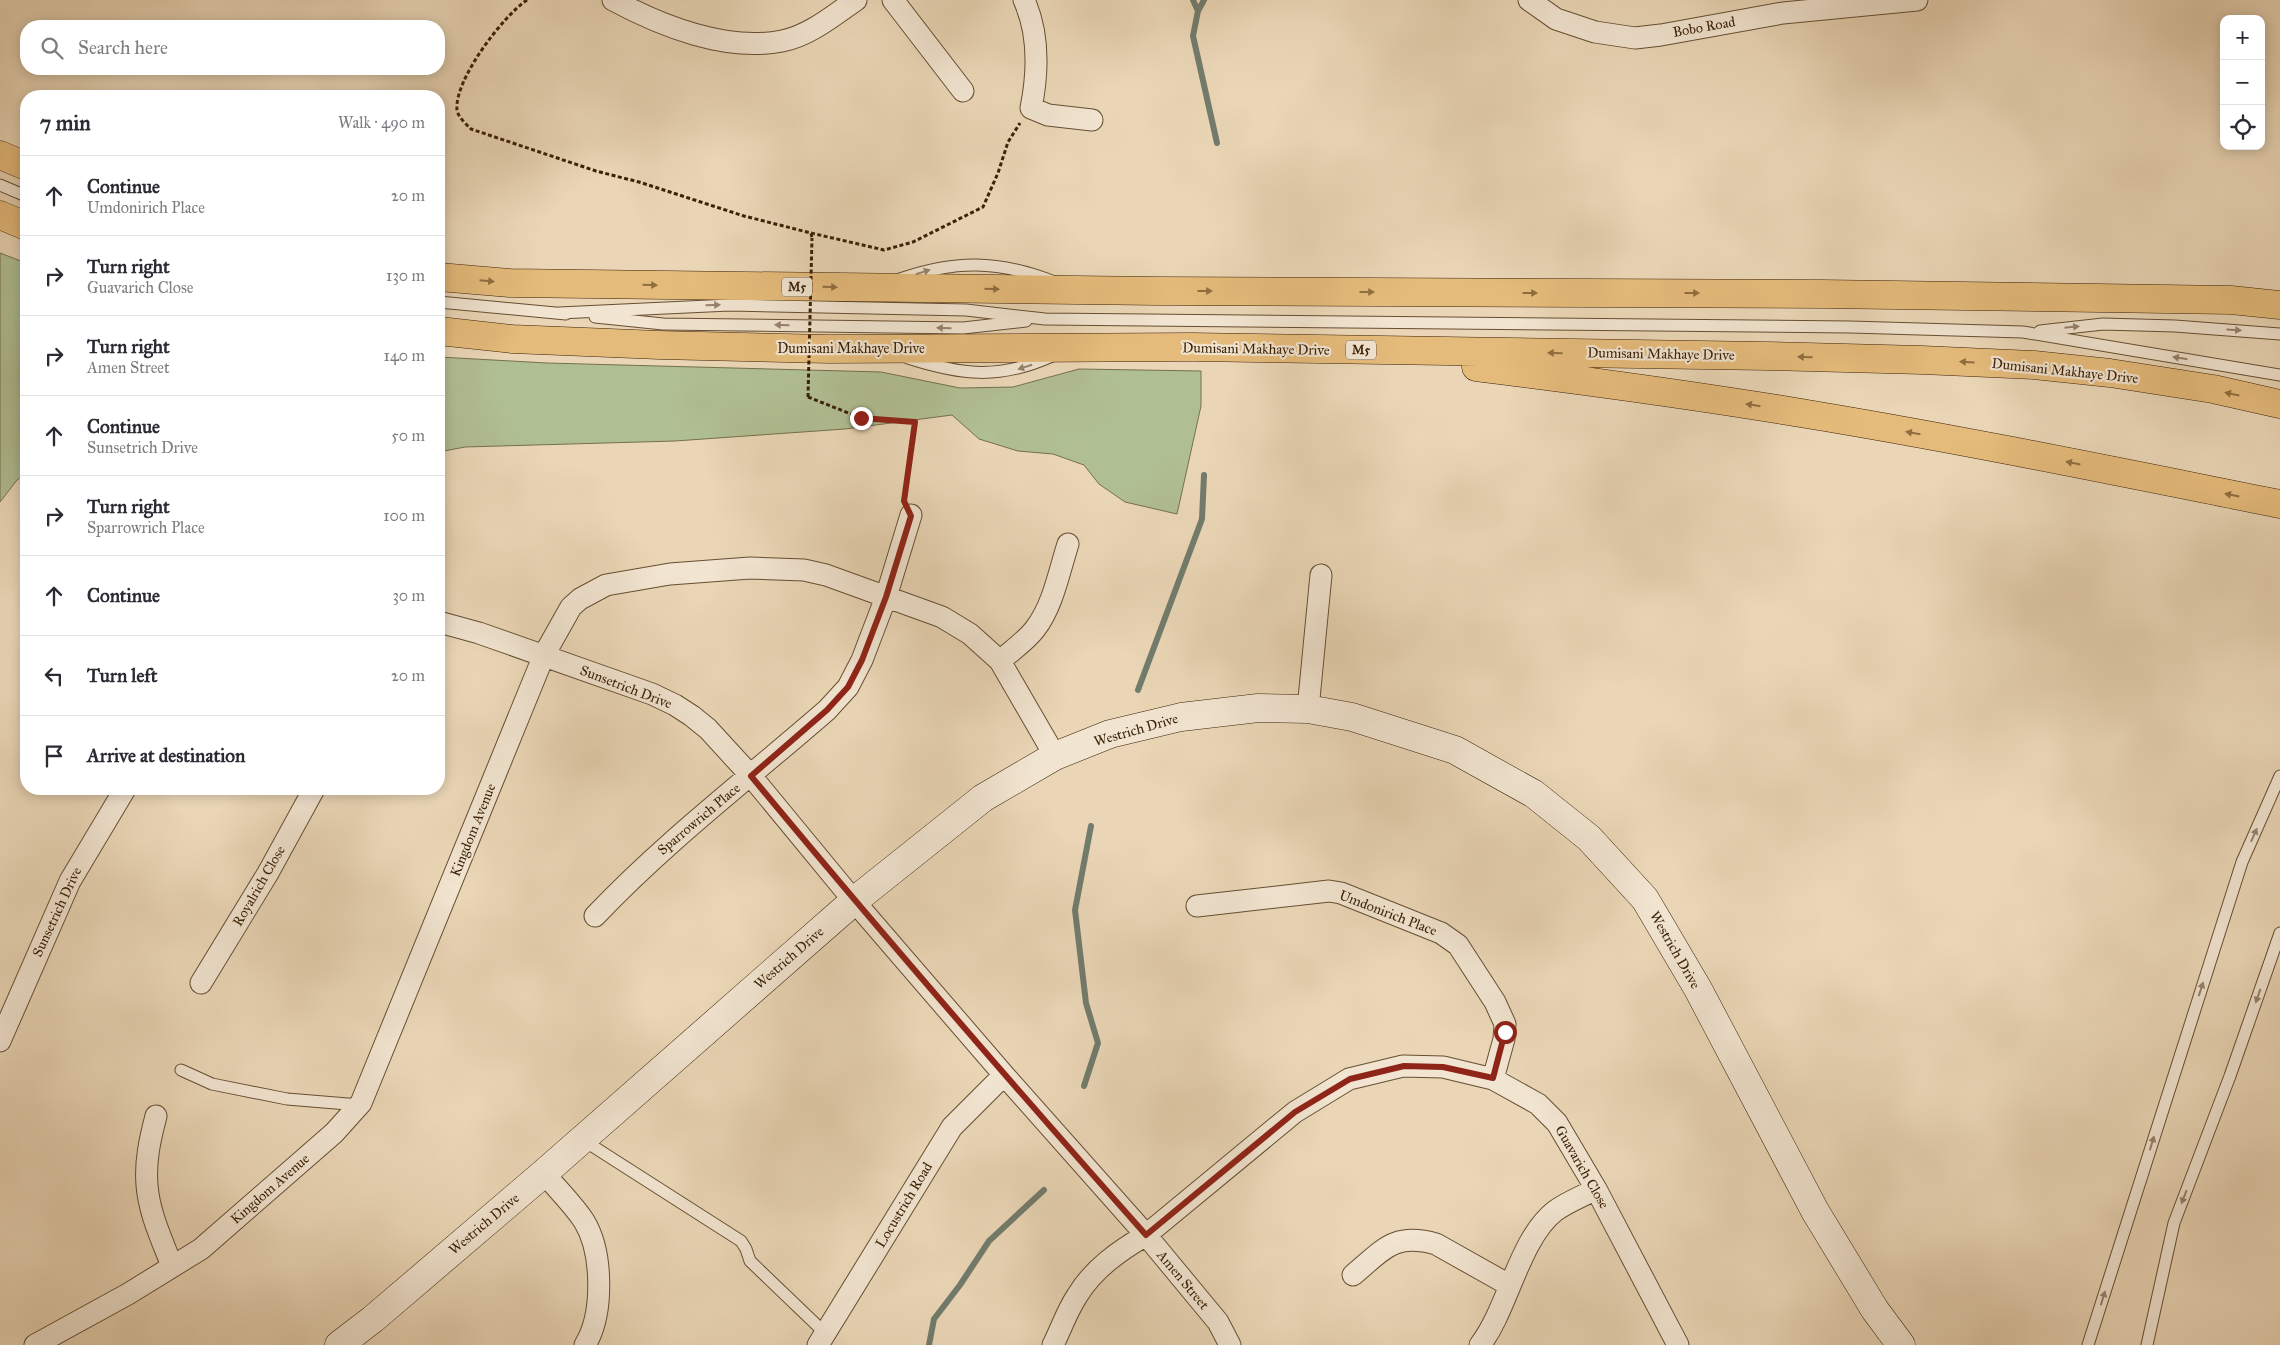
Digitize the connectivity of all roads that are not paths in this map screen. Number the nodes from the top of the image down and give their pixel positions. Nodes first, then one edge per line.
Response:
1 (613, 0) edge
2 (893, 0) edge
3 (1024, 0) edge
4 (1529, 0) edge
5 (1917, 0) edge
6 (847, 2) edge
7 (963, 91) dead end
8 (1092, 120) dead end
9 (0, 154) edge
10 (20, 163) edge
11 (0, 185) edge
12 (20, 193) edge
13 (0, 215) edge
14 (20, 223) edge
15 (445, 278) edge
16 (445, 303) edge
17 (2280, 305) edge
18 (559, 313) junction
19 (1045, 319) junction
20 (2023, 332) junction
21 (445, 333) edge
22 (2280, 334) edge
23 (1343, 350) junction
24 (2280, 375) edge
25 (2280, 404) edge
26 (2280, 504) edge
27 (911, 516) road end
28 (1068, 544) dead end
29 (1321, 576) dead end
30 (886, 597) junction
31 (445, 624) edge
32 (544, 655) junction
33 (1000, 661) junction
34 (1308, 709) junction
35 (1055, 756) junction
36 (751, 776) junction
37 (2280, 776) edge
38 (121, 795) edge
39 (311, 795) edge
40 (854, 901) junction
41 (1197, 906) dead end
42 (595, 916) dead end
43 (2280, 933) edge
44 (202, 983) dead end
45 (0, 1041) edge
46 (181, 1070) dead end
47 (1004, 1075) junction
48 (1493, 1078) junction
49 (360, 1104) junction
50 (156, 1116) dead end
51 (582, 1139) junction
52 (544, 1173) junction
53 (1596, 1189) junction
54 (1146, 1235) junction
55 (172, 1266) junction
56 (1353, 1275) dead end
57 (1509, 1285) junction
58 (822, 1339) edge
59 (35, 1345) edge
60 (339, 1345) edge
61 (586, 1345) edge
62 (1053, 1345) edge
63 (1230, 1345) edge
64 (1480, 1345) edge
65 (1678, 1345) edge
66 (1901, 1345) edge
67 (2088, 1345) edge
68 (2147, 1345) edge

1 - 6 street
2 - 7 street
3 - 8 street
4 - 5 street, Bobo Road
9 - 10 main road
11 - 12 lane
13 - 14 main road
15 -> 17 main road, M5
16 - 18 lane
18 -> 19 lane
19 -> 18 lane
19 - 20 lane
20 -> 22 lane
24 -> 20 lane
23 -> 21 main road, Dumisani Makhaye Drive / M5
25 -> 23 main road, Dumisani Makhaye Drive / M5
26 -> 23 main road
27 - 30 street, Sparrowrich Place
28 - 33 street
29 - 34 street
30 - 32 street, Kingdom Avenue
30 - 33 street, Kingdom Avenue
30 - 36 street, Sparrowrich Place
31 - 32 street, Sunsetrich Drive
32 - 36 street, Sunsetrich Drive
32 - 49 street, Kingdom Avenue
33 - 35 street, Kingdom Avenue
34 - 35 street, Westrich Drive
34 - 66 street, Westrich Drive
35 - 40 street, Westrich Drive
36 - 40 street, Sunsetrich Drive
36 - 42 street, Sparrowrich Place
67 -> 37 lane
38 - 45 street, Sunsetrich Drive
39 - 44 street, Royalrich Close
40 - 47 street, Amen Street
40 - 51 street, Westrich Drive
41 - 48 street, Umdonirich Place
43 -> 68 lane
46 - 49 lane
47 - 54 street, Amen Street
47 - 58 street, Locustrich Road
48 - 53 street, Guavarich Close
48 - 54 street, Guavarich Close
49 - 55 street, Kingdom Avenue
50 - 55 street
51 - 52 street, Westrich Drive
51 - 58 lane
52 - 60 street, Westrich Drive
52 - 61 street
53 - 57 street
53 - 65 street, Guavarich Close
54 - 62 street, Guavarich Close
54 - 63 street, Amen Street
55 - 59 street, Kingdom Avenue
56 - 57 street
57 - 64 street

